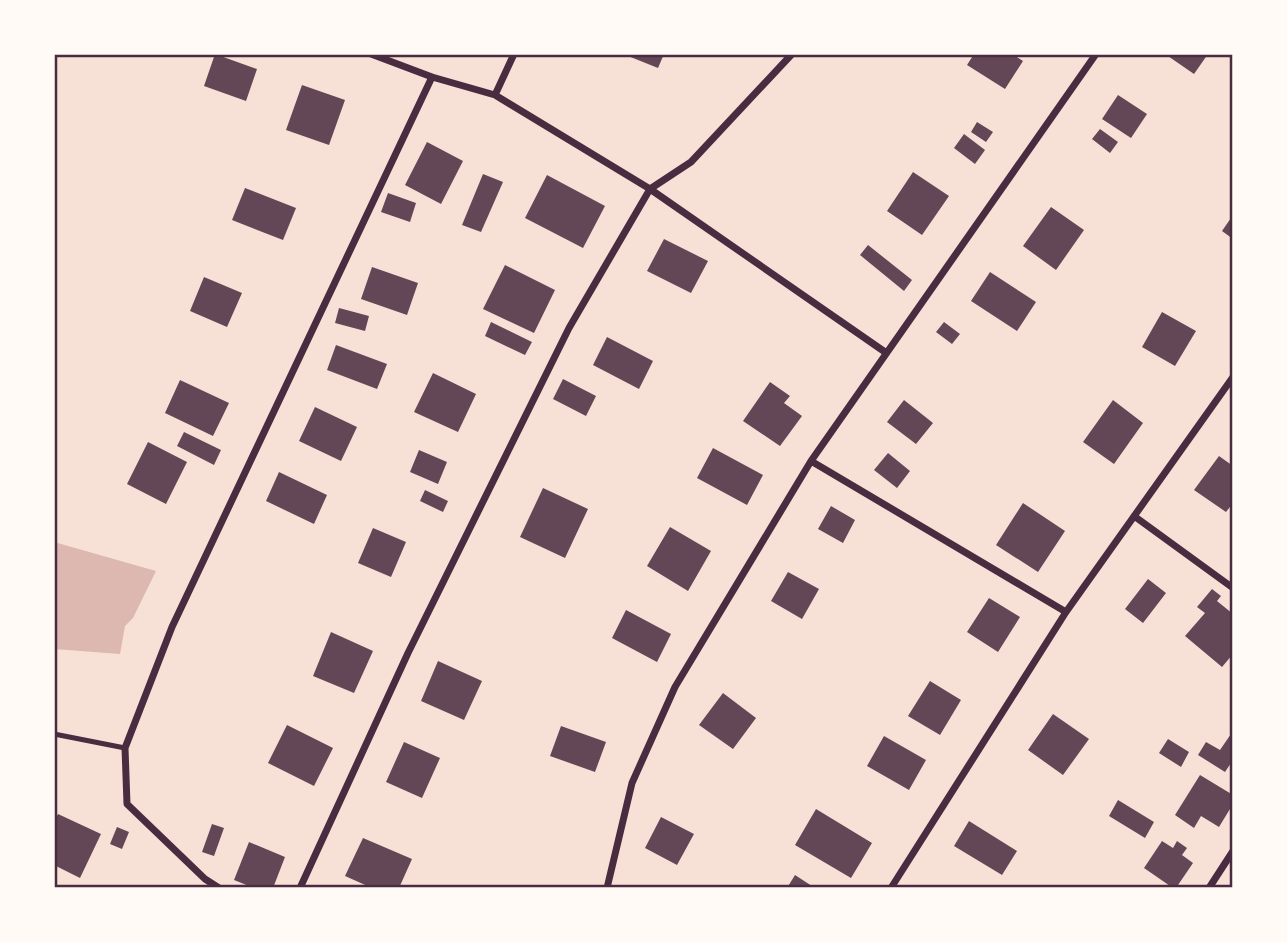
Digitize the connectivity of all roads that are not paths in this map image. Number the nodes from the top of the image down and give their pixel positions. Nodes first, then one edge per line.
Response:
1 (371, 54) edge
2 (514, 54) edge
3 (792, 54) edge
4 (1096, 54) edge
5 (432, 77) junction
6 (495, 95) junction
7 (650, 189) junction
8 (885, 352) junction
9 (1233, 377) edge
10 (811, 461) junction
11 (1134, 516) junction
12 (1233, 588) edge
13 (1066, 612) junction
14 (54, 734) edge
15 (125, 748) junction
16 (1233, 851) edge
17 (219, 888) edge
18 (300, 888) edge
19 (607, 888) edge
20 (891, 888) edge
21 (1209, 888) edge

1 - 5 street
2 - 6 street
3 - 7 street
4 - 8 street
5 - 6 street
5 - 15 street
6 - 7 street
7 - 8 street
7 - 18 street
8 - 10 street
9 - 11 street
10 - 13 street
10 - 19 street
11 - 12 street
11 - 13 street
13 - 20 street
14 - 15 lane
15 - 17 street
16 - 21 street

